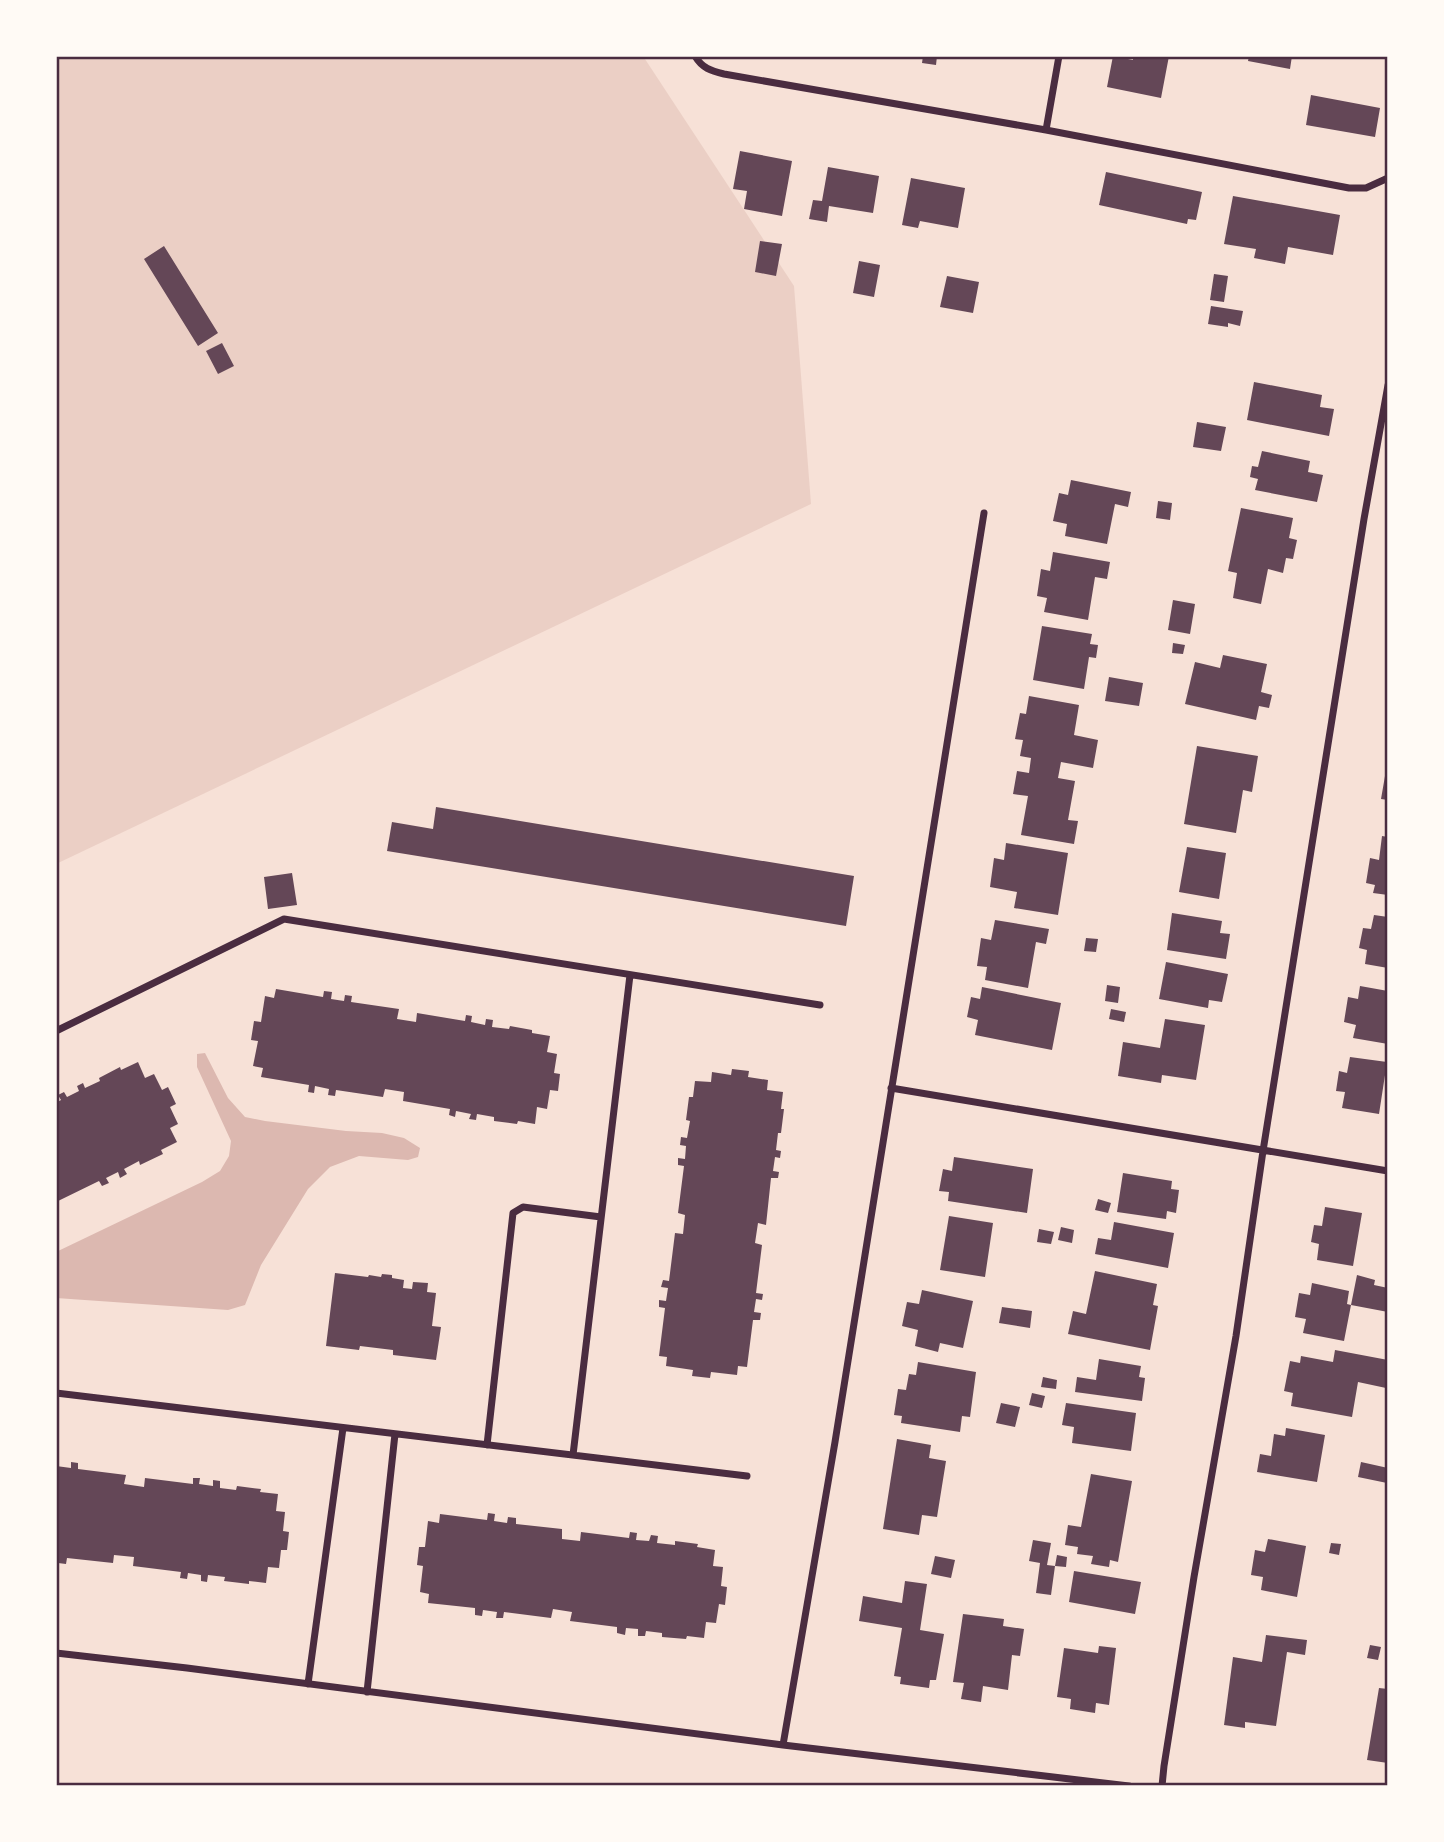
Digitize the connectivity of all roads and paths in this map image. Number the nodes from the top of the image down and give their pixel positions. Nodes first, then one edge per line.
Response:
1 (1059, 56) edge
2 (697, 59) edge
3 (1046, 130) junction
4 (1387, 179) edge
5 (1388, 385) edge
6 (984, 513) dead end
7 (630, 975) junction
8 (820, 1005) dead end
9 (56, 1031) edge
10 (891, 1088) junction
11 (1263, 1150) junction
12 (1388, 1171) edge
13 (601, 1217) junction
14 (56, 1393) edge
15 (343, 1428) junction
16 (395, 1434) junction
17 (487, 1445) junction
18 (573, 1455) junction
19 (747, 1476) dead end
20 (56, 1653) edge
21 (308, 1684) junction
22 (367, 1692) junction
23 (783, 1745) junction
24 (1129, 1786) edge
25 (1162, 1786) edge

1 - 3 street
2 - 3 street
3 - 4 street
5 - 11 street
6 - 10 street
7 - 8 street
7 - 9 street
7 - 13 street
10 - 11 street
10 - 23 street
11 - 12 street
11 - 25 street
13 - 17 street
13 - 18 street
14 - 15 street
15 - 16 street
15 - 21 street
16 - 17 street
16 - 22 street
17 - 18 street
18 - 19 street
20 - 21 street
21 - 22 street
22 - 23 street
23 - 24 street

